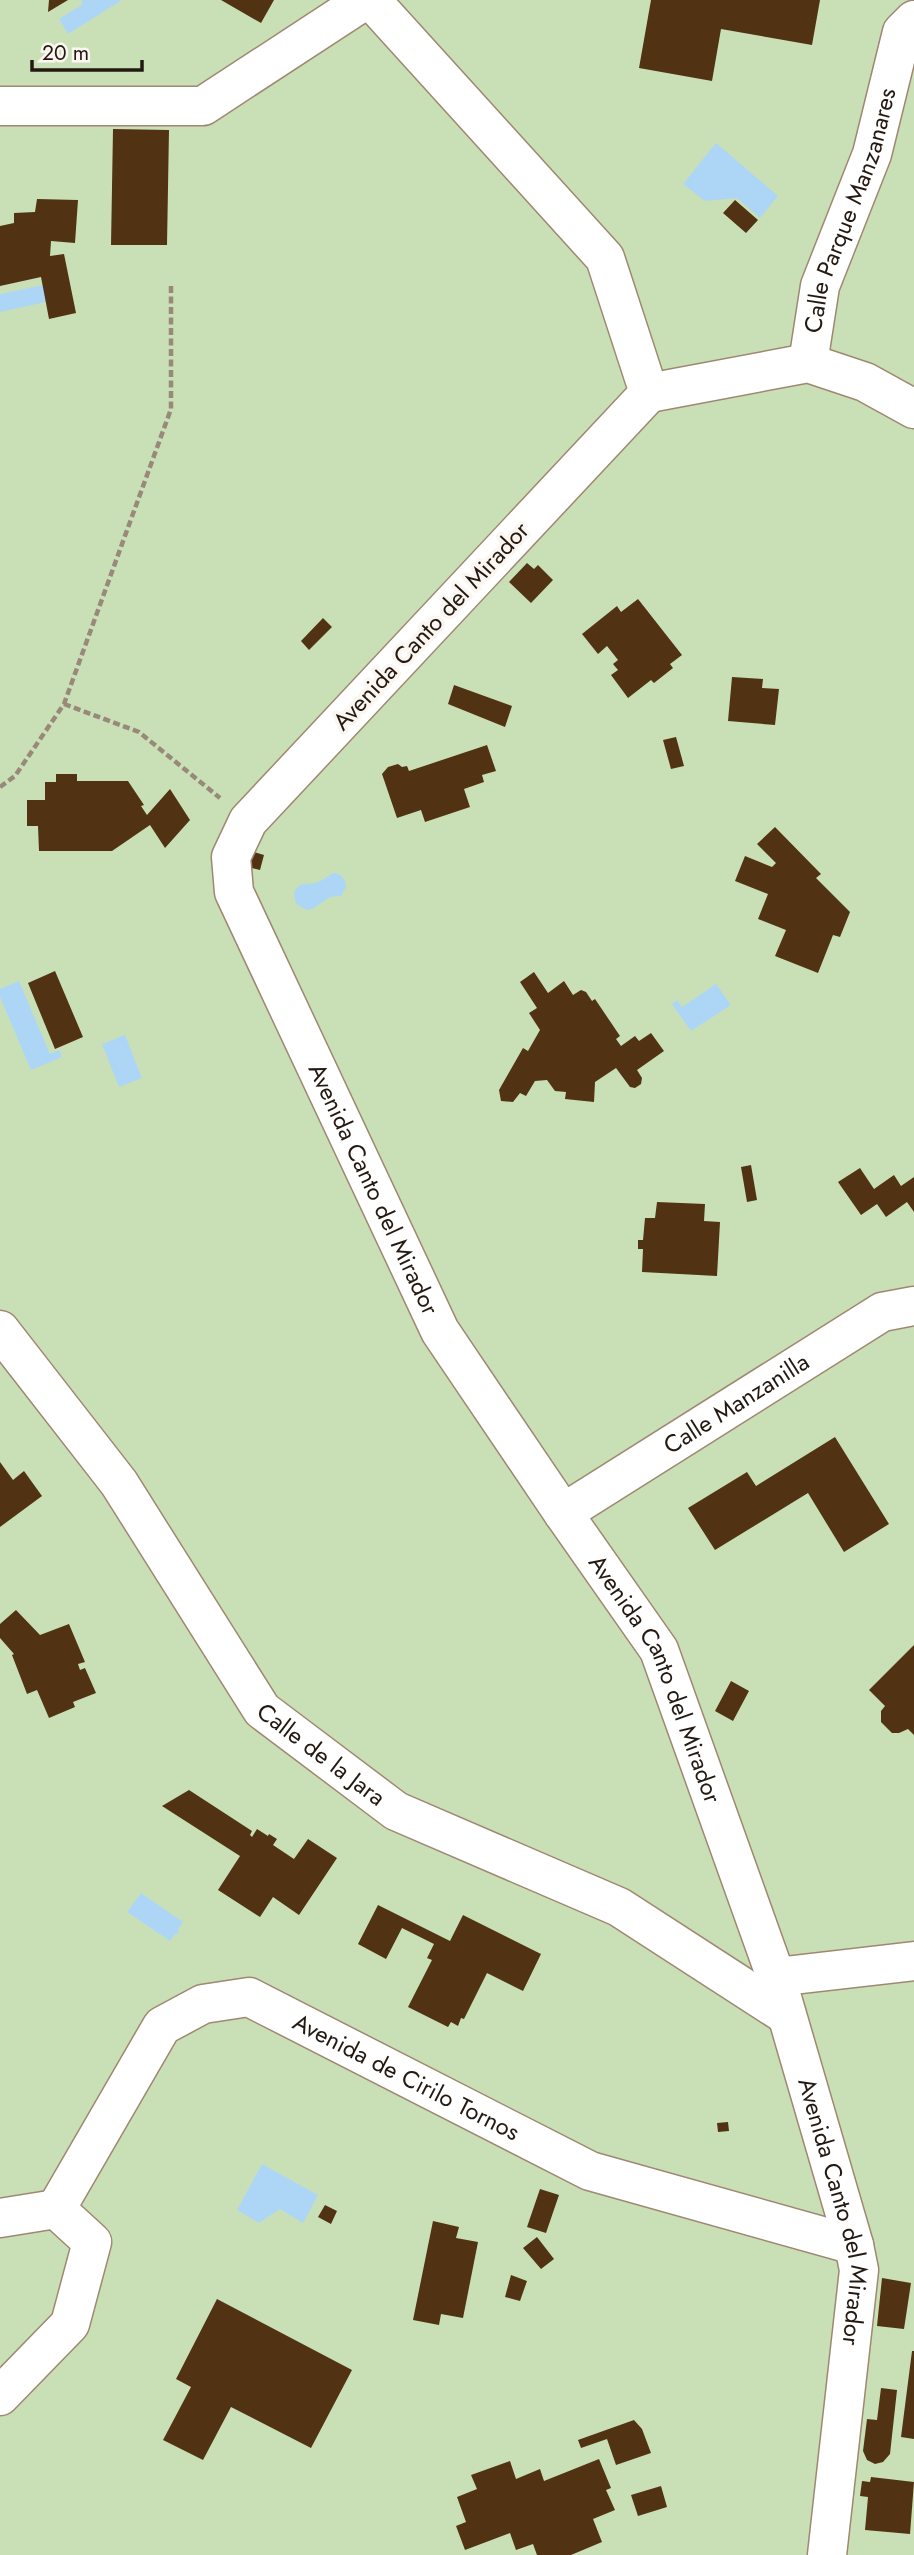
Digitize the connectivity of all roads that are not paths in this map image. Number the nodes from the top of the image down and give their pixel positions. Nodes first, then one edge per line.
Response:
1 (365, 0) edge
2 (371, 0) edge
3 (914, 20) edge
4 (0, 106) edge
5 (808, 363) junction
6 (649, 393) junction
7 (914, 409) edge
8 (914, 1306) edge
9 (0, 1329) edge
10 (563, 1513) junction
11 (914, 1961) edge
12 (776, 1977) junction
13 (786, 2015) junction
14 (56, 2209) junction
15 (0, 2218) edge
16 (854, 2245) junction
17 (0, 2396) edge
18 (827, 2555) edge

1 - 4 street
2 - 6 street
3 - 5 street, Calle Parque Manzanares
5 - 6 street
5 - 7 street
6 - 10 street, Avenida Canto del Mirador
8 - 10 street, Calle Manzanilla
9 - 13 street, Calle de la Jara
10 - 12 street, Avenida Canto del Mirador
11 - 12 street
12 - 13 street, Avenida Canto del Mirador
13 - 16 street, Avenida Canto del Mirador
14 - 15 street
14 - 16 street, Avenida de Cirilo Tornos
14 - 17 street
16 - 18 street, Avenida Canto del Mirador

